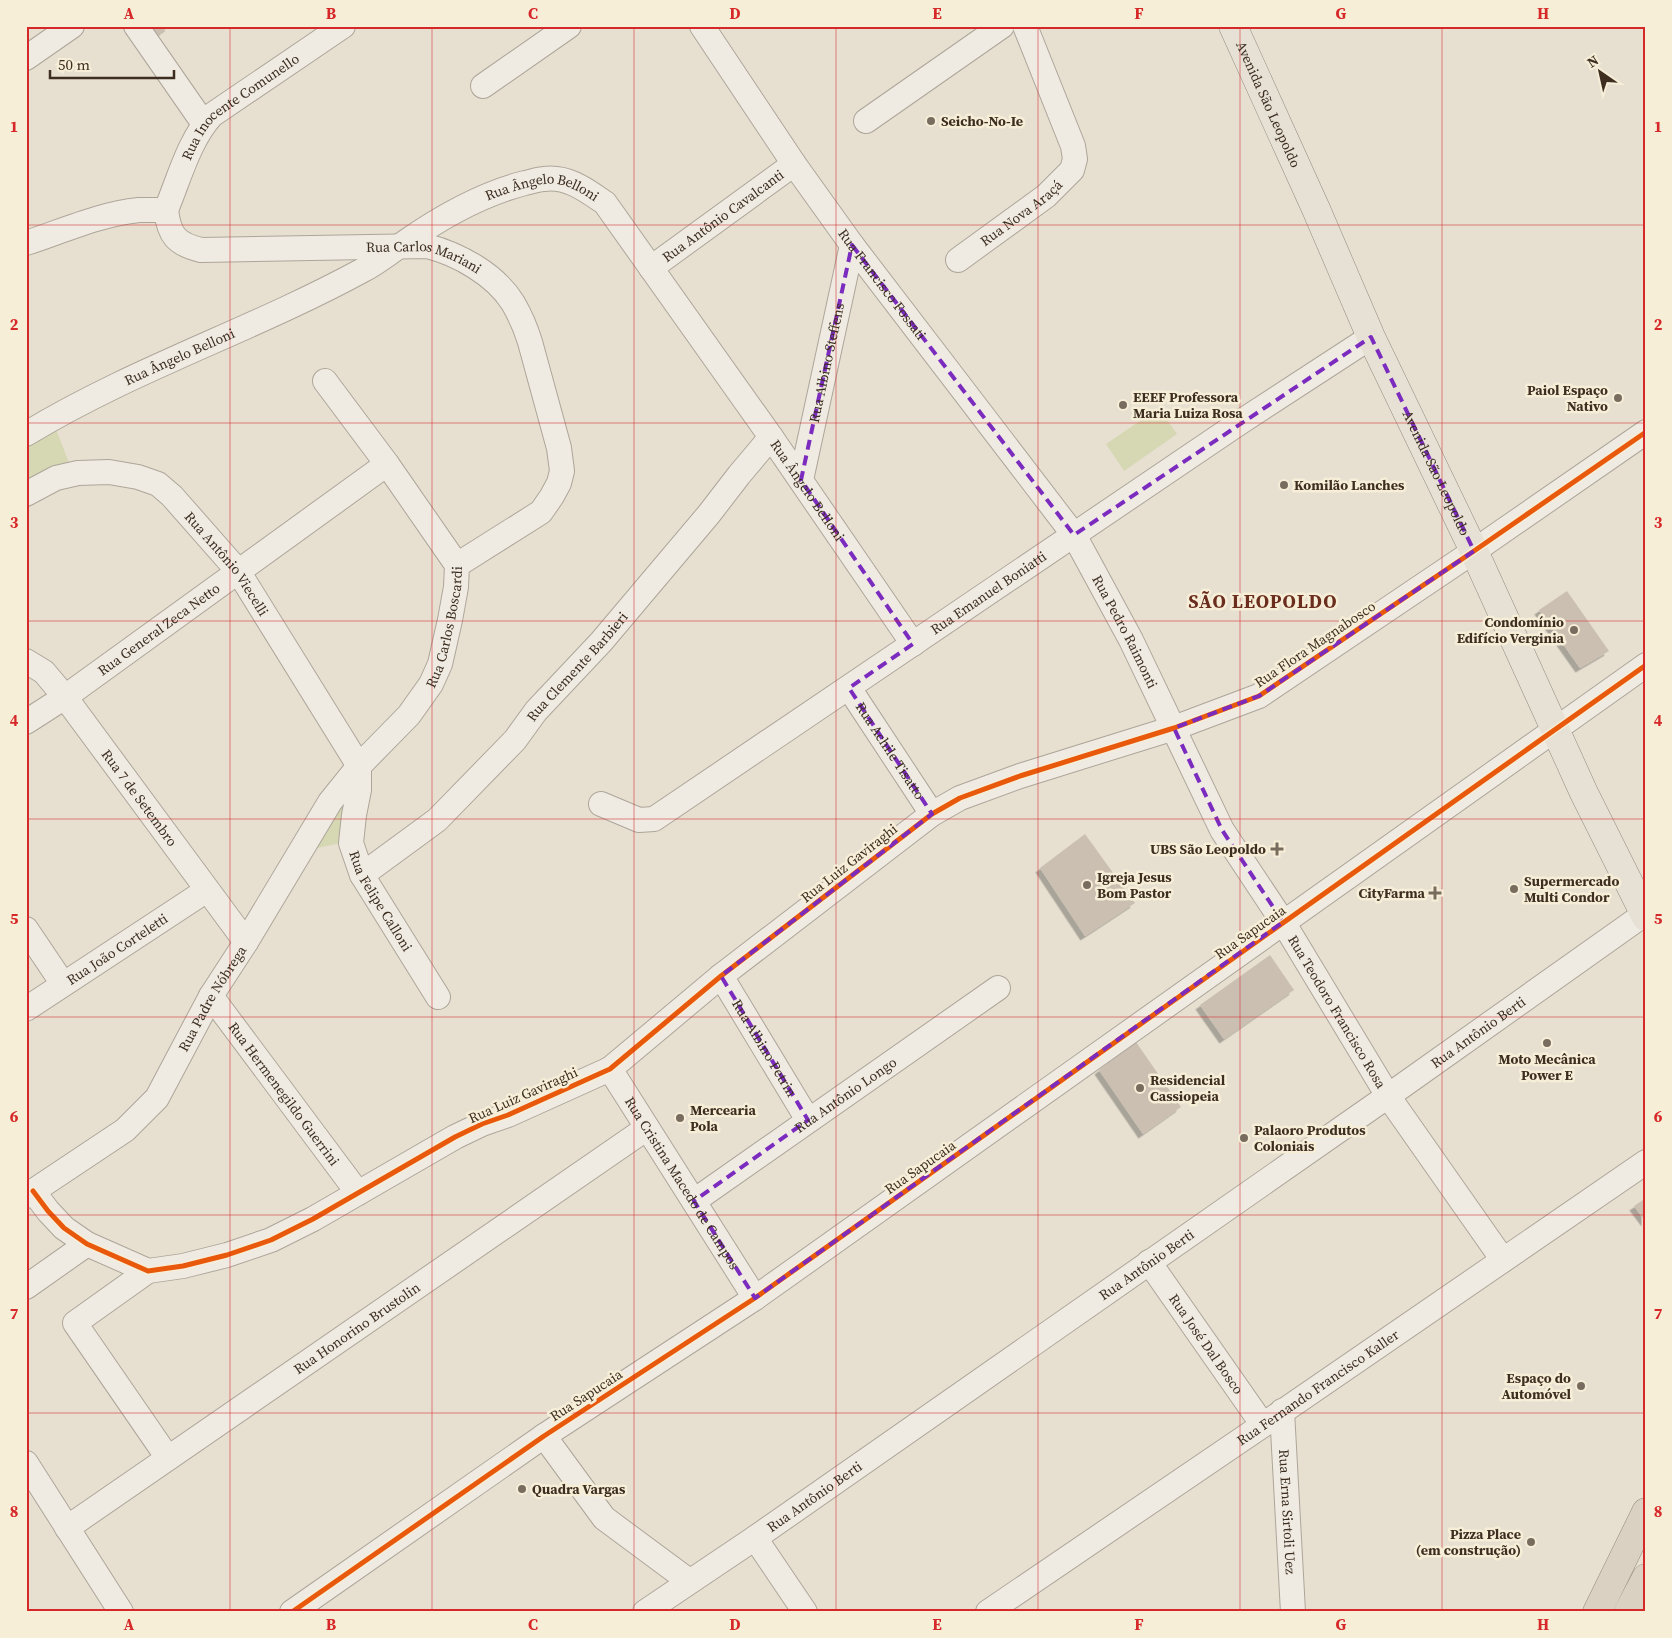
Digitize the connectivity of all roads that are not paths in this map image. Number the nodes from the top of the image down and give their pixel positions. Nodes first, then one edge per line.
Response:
1 (72, 26) edge
2 (136, 26) edge
3 (343, 26) edge
4 (569, 26) edge
5 (702, 26) edge
6 (1002, 26) edge
7 (1025, 26) edge
8 (1233, 26) edge
9 (26, 58) edge
10 (483, 86) dead end
11 (866, 121) dead end
12 (204, 124) junction
13 (794, 164) junction
14 (166, 210) junction
15 (26, 243) edge
16 (852, 245) junction
17 (400, 246) junction
18 (958, 260) dead end
19 (651, 268) junction
20 (1371, 337) junction
21 (325, 381) dead end
22 (1646, 432) edge
23 (26, 434) edge
24 (771, 437) junction
25 (387, 464) junction
26 (801, 480) junction
27 (26, 494) edge
28 (1074, 535) junction
29 (1474, 551) junction
30 (457, 565) junction
31 (238, 571) junction
32 (914, 644) junction
33 (26, 661) edge
34 (1646, 665) edge
35 (850, 688) junction
36 (65, 697) junction
37 (26, 722) edge
38 (1174, 728) junction
39 (1554, 730) junction
40 (359, 766) junction
41 (601, 804) dead end
42 (932, 814) junction
43 (362, 874) junction
44 (207, 890) junction
45 (1645, 915) edge
46 (1283, 922) junction
47 (26, 929) edge
48 (246, 942) junction
49 (721, 976) junction
50 (63, 984) junction
51 (998, 988) dead end
52 (211, 996) junction
53 (438, 997) dead end
54 (26, 1009) edge
55 (610, 1069) junction
56 (1388, 1096) junction
57 (808, 1120) junction
58 (647, 1128) junction
59 (1646, 1162) edge
60 (30, 1193) edge
61 (358, 1193) junction
62 (694, 1201) junction
63 (87, 1244) junction
64 (1503, 1260) junction
65 (1148, 1262) junction
66 (148, 1271) junction
67 (26, 1287) edge
68 (755, 1298) junction
69 (1282, 1412) junction
70 (1263, 1426) junction
71 (544, 1436) junction
72 (168, 1458) junction
73 (26, 1463) edge
74 (1646, 1512) edge
75 (67, 1528) junction
76 (755, 1538) junction
77 (1646, 1578) edge
78 (689, 1581) junction
79 (121, 1612) edge
80 (292, 1612) edge
81 (645, 1612) edge
82 (805, 1612) edge
83 (988, 1612) edge
84 (1293, 1612) edge
85 (1597, 1612) edge
86 (1628, 1612) edge

1 - 9 street
2 - 12 street
3 - 12 street, Rua Inocente Comunello
4 - 10 street
5 - 13 street, Rua Francisco Fossati
6 - 11 street
7 - 18 street, Rua Nova Araçá
8 - 20 main road, Avenida São Leopoldo
12 - 14 street, Rua Inocente Comunello
13 - 16 street, Rua Francisco Fossati
13 - 19 street, Rua Antônio Cavalcanti
14 - 15 street
14 - 17 street, Rua Carlos Mariani
16 - 26 street, Rua Albino Steffens
16 - 28 street, Rua Francisco Fossati
17 - 19 street, Rua Ângelo Belloni
17 - 23 street, Rua Ângelo Belloni
17 - 30 street, Rua Carlos Mariani
19 - 24 street, Rua Ângelo Belloni
20 - 28 street, Rua Emanuel Boniatti
20 - 29 main road, Avenida São Leopoldo
21 - 25 street, Rua Carlos Boscardi
22 - 29 street, Rua Flora Magnabosco
24 - 26 street, Rua Ângelo Belloni
24 - 43 street, Rua Clemente Barbieri
25 - 30 street, Rua Carlos Boscardi
25 - 31 street, Rua General Zeca Netto
26 - 32 street, Rua Ângelo Belloni
27 - 31 street, Rua Antônio Viecelli
28 - 32 street, Rua Emanuel Boniatti
28 - 38 street, Rua Pedro Raimonti
29 - 38 street, Rua Flora Magnabosco
29 - 39 main road, Avenida São Leopoldo
30 - 40 street, Rua Carlos Boscardi
31 - 36 street, Rua General Zeca Netto
31 - 40 street, Rua Antônio Viecelli
32 - 35 street, Rua Emanuel Boniatti
33 - 36 street, Rua 7 de Setembro
34 - 39 street, Rua Sapucaia
35 - 41 street, Rua Emanuel Boniatti
35 - 42 street, Rua Achile Tisatto
36 - 37 street, Rua General Zeca Netto
36 - 44 street, Rua 7 de Setembro
38 - 42 street, Rua Flora Magnabosco
38 - 46 street, Rua Teodoro Francisco Rosa
39 - 45 main road, Avenida São Leopoldo
39 - 46 street, Rua Sapucaia
40 - 43 street, Rua Felipe Calloni
40 - 48 street, Rua Padre Nóbrega
42 - 49 street, Rua Luiz Gaviraghi
43 - 53 street, Rua Felipe Calloni
44 - 48 street, Rua 7 de Setembro
44 - 50 street, Rua João Corteletti
45 - 56 street, Rua Antônio Berti
46 - 56 street, Rua Teodoro Francisco Rosa
46 - 68 street, Rua Sapucaia
47 - 50 street
48 - 52 street, Rua Padre Nóbrega
49 - 55 street, Rua Luiz Gaviraghi
49 - 57 street, Rua Albino Petrin
50 - 54 street, Rua João Corteletti
51 - 57 street, Rua Antônio Longo
52 - 60 street, Rua Padre Nóbrega
52 - 61 street, Rua Hermenegildo Guerrini
55 - 58 street, Rua Cristina Macedo de Campos
55 - 61 street, Rua Luiz Gaviraghi
56 - 64 street, Rua Teodoro Francisco Rosa
56 - 65 street, Rua Antônio Berti
57 - 62 street, Rua Antônio Longo
58 - 62 street, Rua Cristina Macedo de Campos
58 - 72 street, Rua Honorino Brustolin
59 - 64 street, Rua Fernando Francisco Kaller
60 - 63 street
61 - 66 street, Rua Luiz Gaviraghi
62 - 68 street, Rua Cristina Macedo de Campos
63 - 66 street
63 - 67 street
64 - 69 street, Rua Fernando Francisco Kaller
65 - 70 street, Rua José Dal Bosco
65 - 76 street, Rua Antônio Berti
66 - 72 street
68 - 71 street, Rua Sapucaia
69 - 70 street, Rua Fernando Francisco Kaller
69 - 84 street, Rua Erna Sirtoli Uez
70 - 83 street, Rua Fernando Francisco Kaller
71 - 78 street
71 - 80 street, Rua Sapucaia
72 - 75 street, Rua Honorino Brustolin
73 - 75 street
74 - 85 highway
75 - 79 street
76 - 78 street, Rua Antônio Berti
76 - 82 street
77 - 86 highway
78 - 81 street, Rua Antônio Berti

